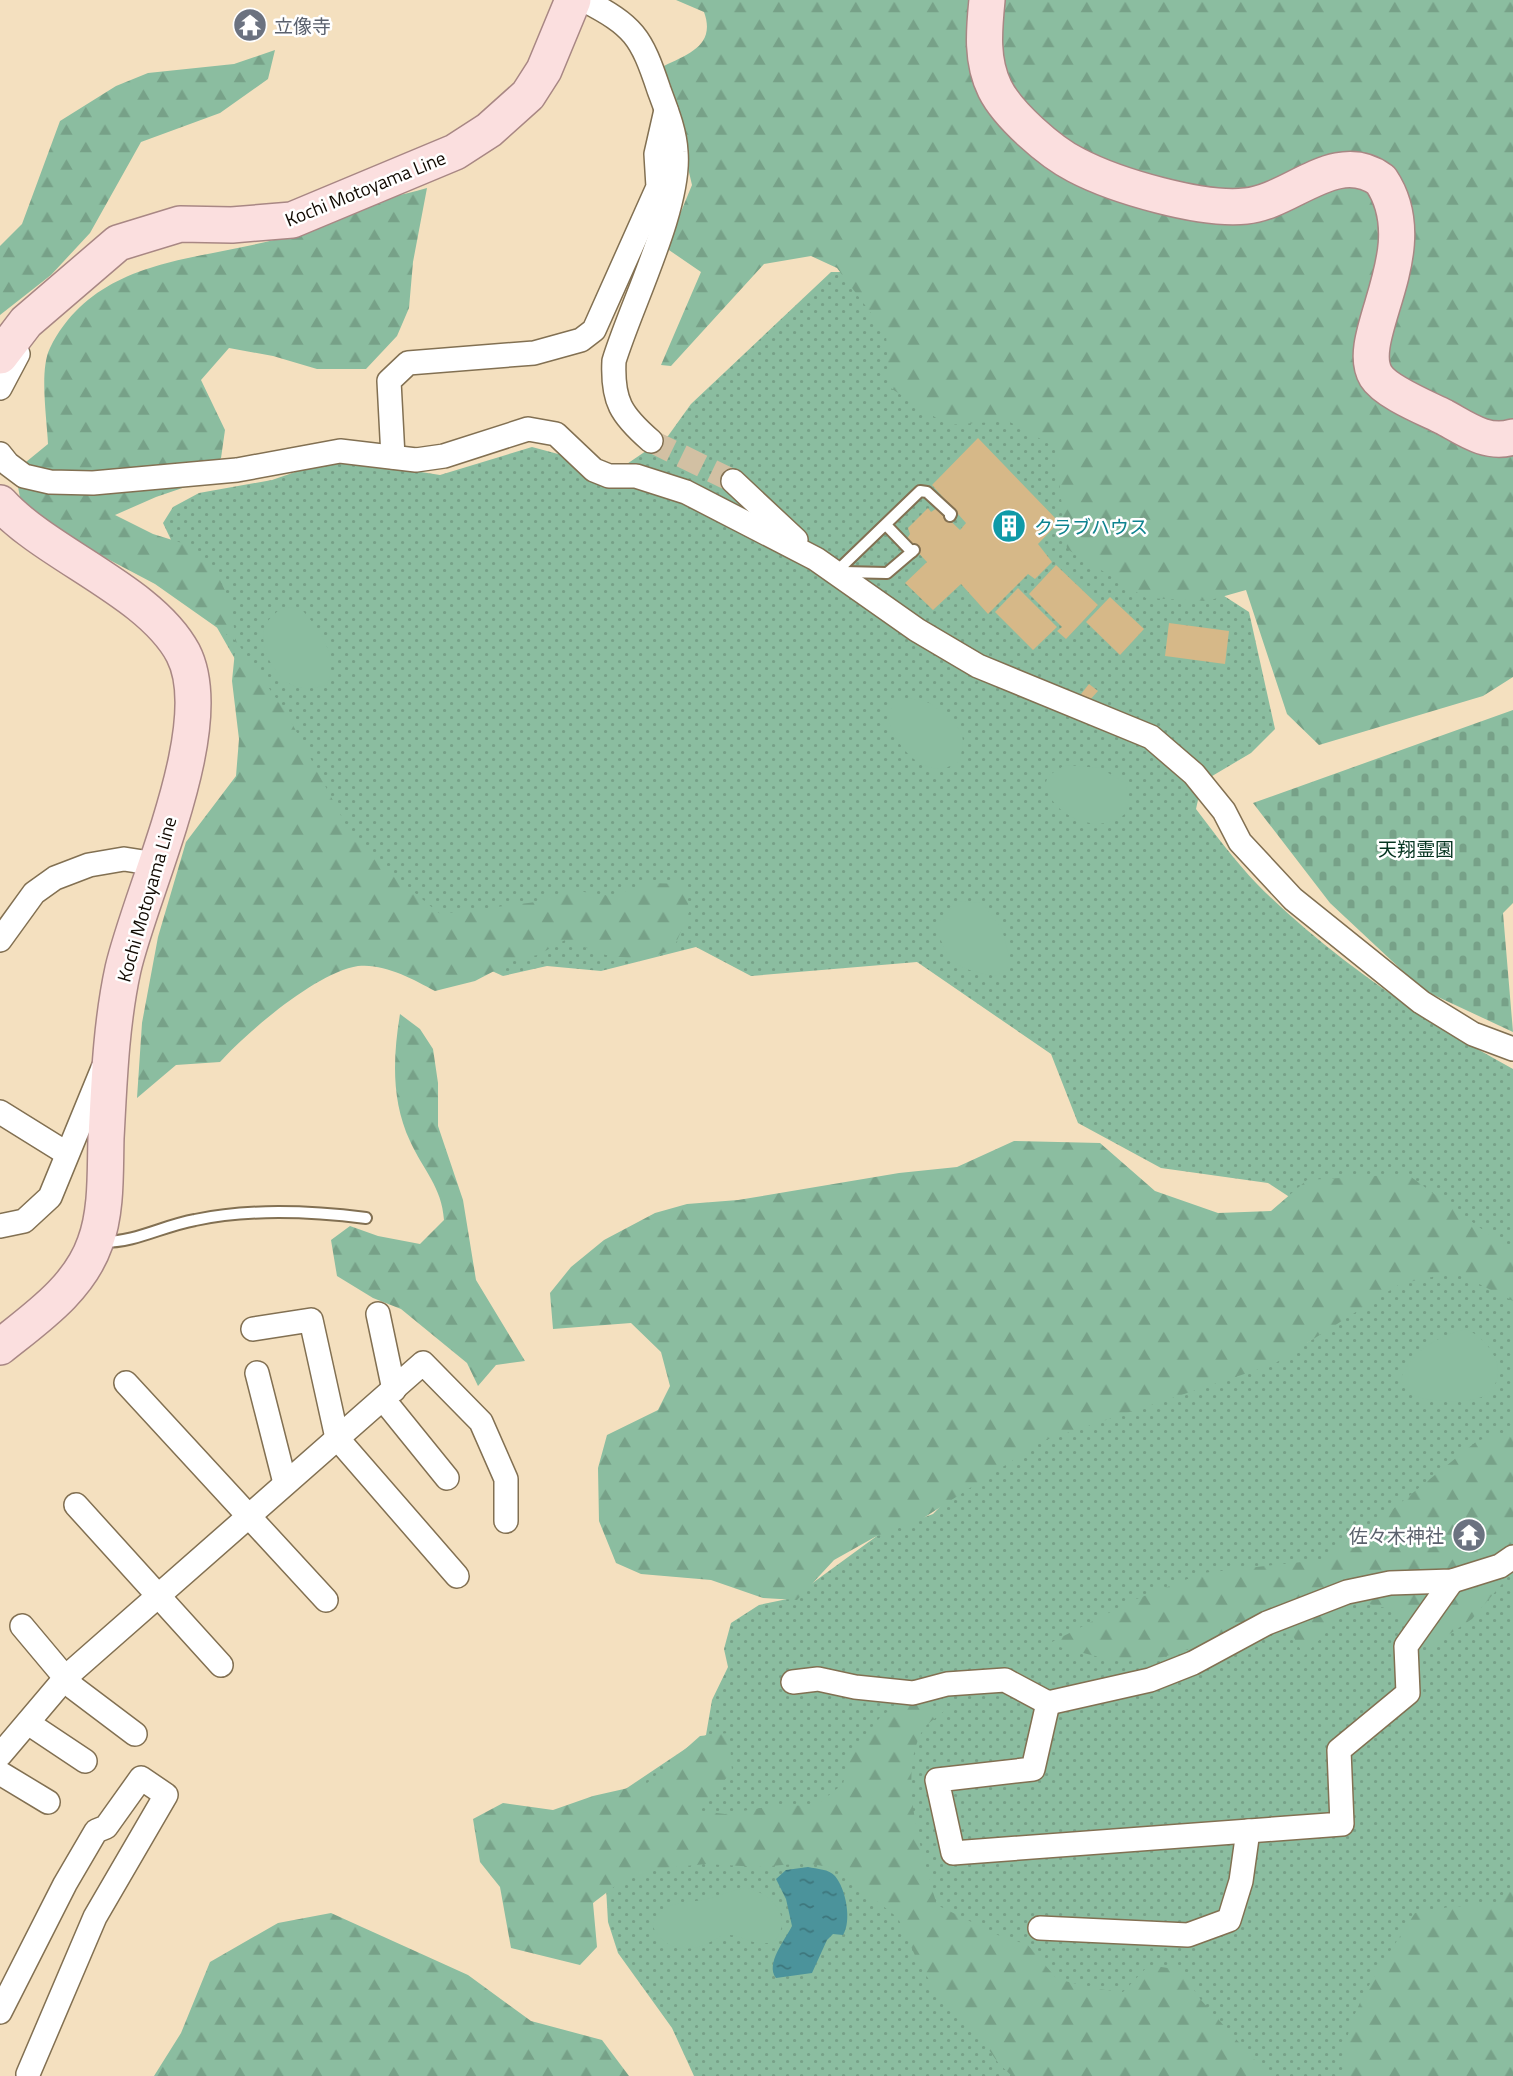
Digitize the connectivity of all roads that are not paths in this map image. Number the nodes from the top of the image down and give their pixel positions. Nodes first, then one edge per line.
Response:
1 (573, 0) edge
2 (584, 0) edge
3 (987, 0) edge
4 (666, 110) junction
5 (6, 348) edge
6 (0, 388) edge
7 (1513, 437) edge
8 (651, 441) tunnel mouth
9 (0, 454) edge
10 (393, 457) junction
11 (733, 481) tunnel mouth
12 (0, 503) edge
13 (950, 516) dead end
14 (886, 525) junction
15 (816, 559) junction
16 (836, 571) junction
17 (156, 864) junction
18 (0, 940) edge
19 (112, 1047) junction
20 (1513, 1049) edge
21 (0, 1112) edge
22 (66, 1153) junction
23 (366, 1218) dead end
24 (0, 1226) edge
25 (96, 1242) junction
26 (378, 1314) dead end
27 (253, 1329) dead end
28 (0, 1347) edge
29 (257, 1373) dead end
30 (126, 1382) dead end
31 (389, 1395) junction
32 (337, 1438) junction
33 (447, 1478) dead end
34 (285, 1483) junction
35 (76, 1505) dead end
36 (250, 1514) junction
37 (506, 1521) dead end
38 (1513, 1557) edge
39 (457, 1576) dead end
40 (1452, 1581) junction
41 (156, 1595) junction
42 (326, 1600) dead end
43 (22, 1626) dead end
44 (221, 1665) dead end
45 (67, 1676) junction
46 (793, 1682) dead end
47 (1048, 1703) junction
48 (28, 1723) junction
49 (135, 1734) dead end
50 (0, 1755) edge
51 (85, 1761) dead end
52 (0, 1773) edge
53 (48, 1802) dead end
54 (1248, 1831) junction
55 (1040, 1928) dead end
56 (0, 2012) edge
57 (28, 2074) dead end

1 - 5 main road, Kochi Motoyama Line
2 - 4 street
3 - 7 main road
4 - 8 street
4 - 10 street
5 - 6 street
9 - 10 street
10 - 15 street
11 - 15 street
12 - 17 main road, Kochi Motoyama Line
13 - 14 lane
14 - 16 lane
14 - 16 lane
15 - 16 street
16 - 20 street
17 - 18 street
17 - 19 main road, Kochi Motoyama Line
19 - 22 street
19 - 25 main road, Kochi Motoyama Line
21 - 22 street
22 - 24 street
23 - 25 lane
25 - 28 main road, Kochi Motoyama Line
26 - 31 street
27 - 32 street
29 - 34 street
30 - 36 street
31 - 32 street
31 - 33 street
31 - 37 street
32 - 34 street
32 - 39 street
34 - 36 street
35 - 41 street
36 - 41 street
36 - 42 street
38 - 40 street
40 - 47 street
40 - 54 street
41 - 44 street
41 - 45 street
43 - 45 street
45 - 48 street
45 - 49 street
46 - 47 street
47 - 54 street
48 - 50 street
48 - 51 street
52 - 53 street
54 - 55 street
56 - 57 street

